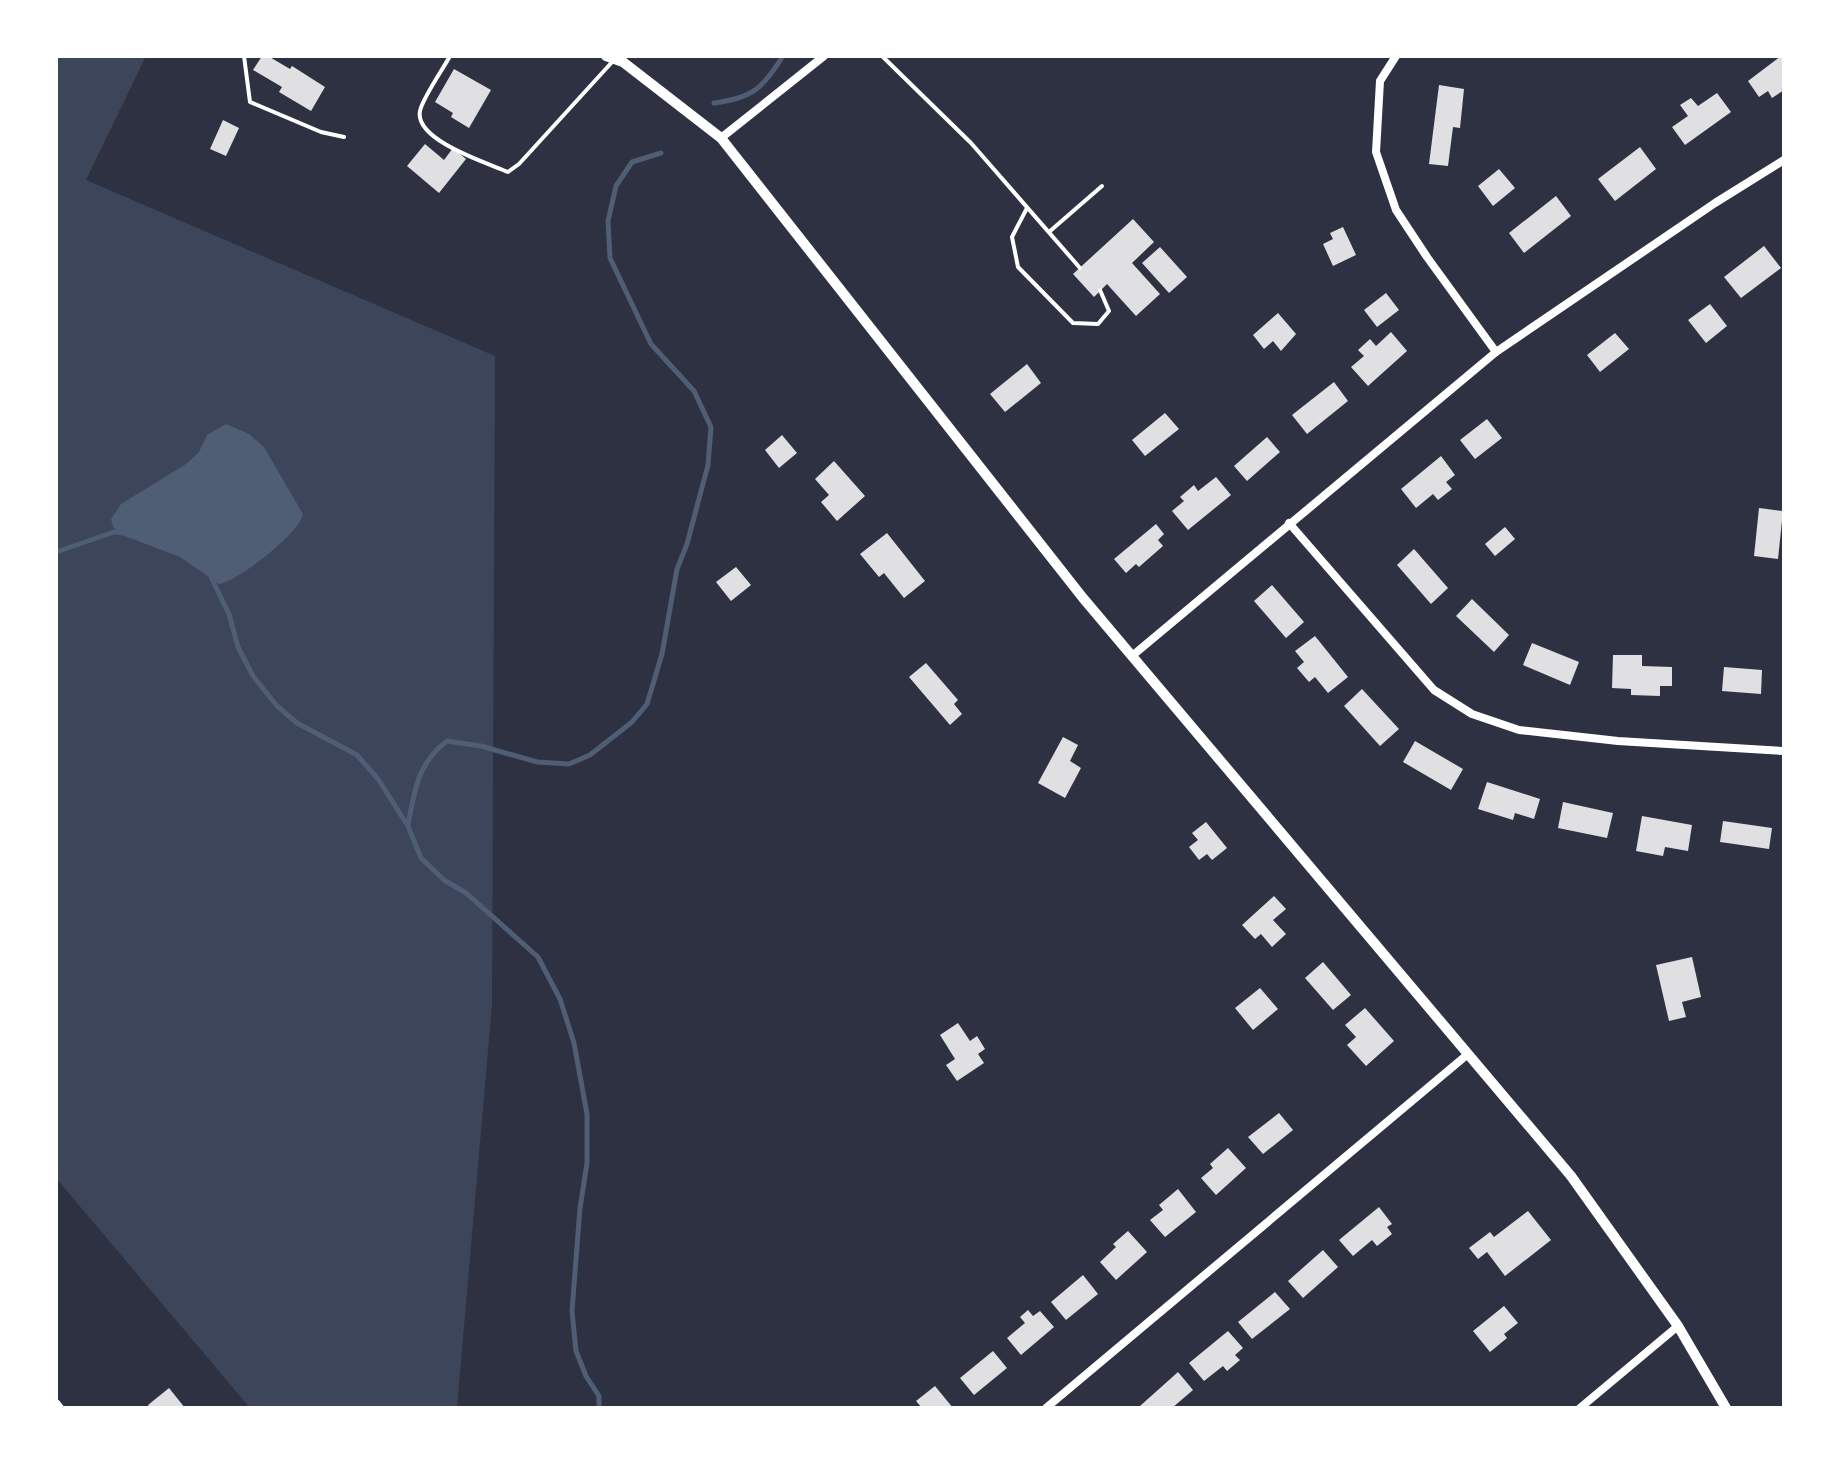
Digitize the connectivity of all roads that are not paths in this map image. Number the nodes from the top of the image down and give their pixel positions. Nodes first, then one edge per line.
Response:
1 (244, 56) edge
2 (450, 56) edge
3 (824, 56) edge
4 (882, 56) edge
5 (1396, 56) edge
6 (610, 58) edge
7 (344, 137) dead end
8 (721, 138) junction
9 (1784, 160) edge
10 (1102, 186) dead end
11 (1027, 208) junction
12 (1049, 232) junction
13 (1080, 268) dead end
14 (1100, 290) dead end
15 (1496, 352) junction
16 (1289, 523) junction
17 (1132, 656) junction
18 (1784, 751) edge
19 (1468, 1054) junction
20 (1678, 1326) junction
21 (56, 1403) edge
22 (60, 1408) edge
23 (1046, 1408) edge
24 (1580, 1408) edge
25 (1726, 1408) edge

1 - 7 lane
2 - 6 lane
3 - 8 street
4 - 11 lane
5 - 15 street
6 - 8 street
8 - 17 street
9 - 15 street
10 - 12 lane
11 - 12 lane
11 - 14 lane
12 - 13 lane
15 - 16 street
16 - 17 street
16 - 18 street
17 - 19 street
19 - 20 street
19 - 23 street
20 - 24 street
20 - 25 street
21 - 22 street

